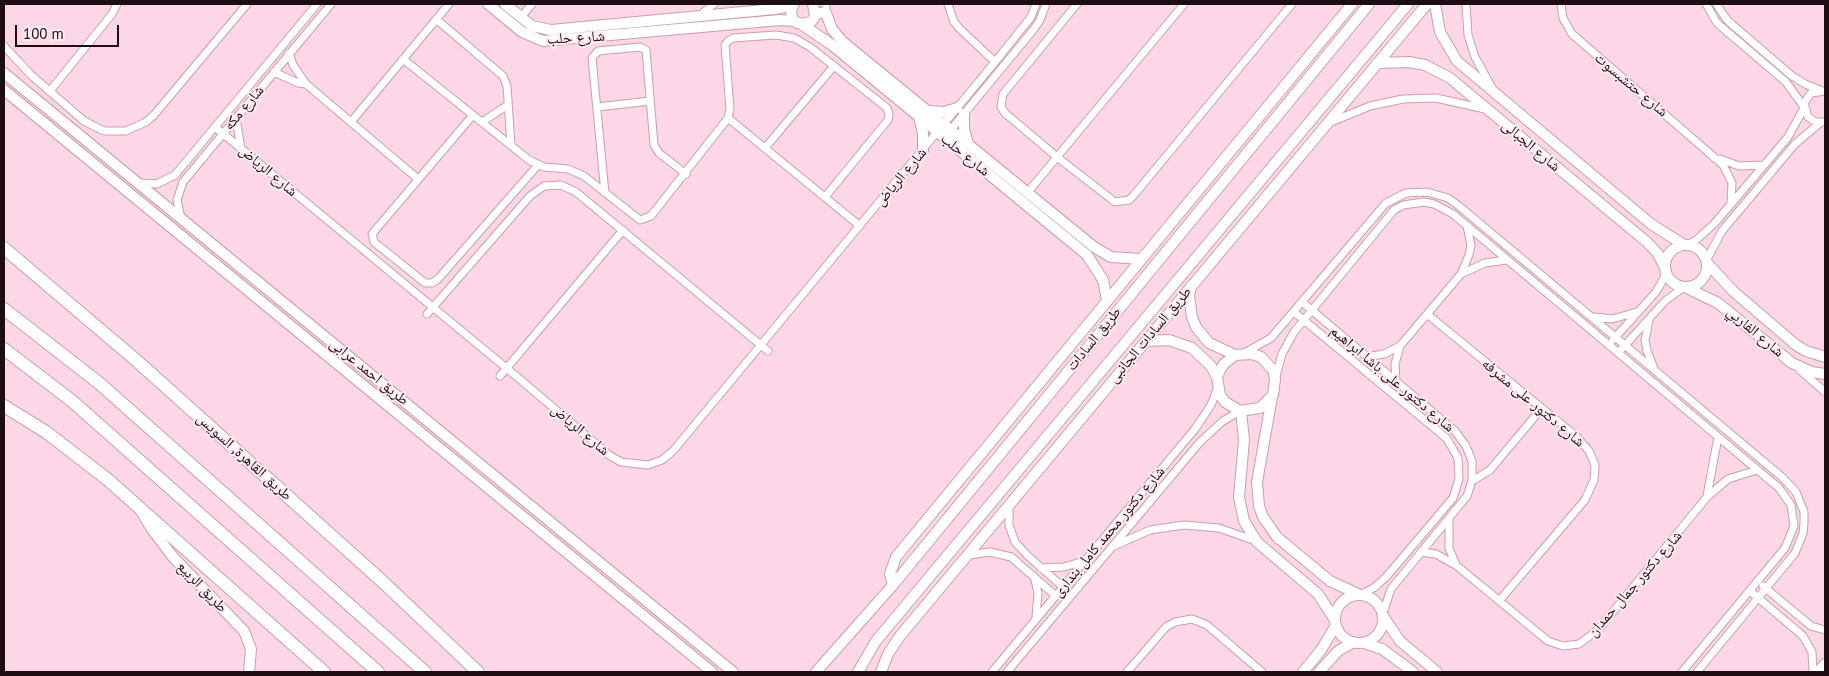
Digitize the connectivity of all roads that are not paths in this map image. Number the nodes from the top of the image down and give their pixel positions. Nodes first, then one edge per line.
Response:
1 (117, 4) edge
2 (247, 4) edge
3 (317, 4) edge
4 (331, 4) edge
5 (449, 4) edge
6 (488, 4) edge
7 (505, 4) edge
8 (532, 4) edge
9 (714, 4) edge
10 (793, 4) edge
11 (948, 4) edge
12 (1036, 4) edge
13 (1046, 4) edge
14 (1077, 4) edge
15 (1184, 4) edge
16 (1292, 4) edge
17 (1352, 4) edge
18 (1369, 4) edge
19 (1408, 4) edge
20 (1427, 4) edge
21 (1435, 4) edge
22 (1466, 4) edge
23 (1561, 4) edge
24 (1706, 4) edge
25 (1716, 4) edge
26 (820, 8) edge
27 (521, 17) junction
28 (699, 17) junction
29 (436, 20) junction
30 (798, 23) junction
31 (1320, 43) junction
32 (4, 46) edge
33 (290, 54) junction
34 (403, 59) junction
35 (995, 62) junction
36 (1377, 63) junction
37 (834, 66) junction
38 (1317, 66) junction
39 (274, 72) junction
40 (4, 73) edge
41 (306, 84) junction
42 (4, 90) edge
43 (1823, 90) edge
44 (50, 91) junction
45 (1499, 96) junction
46 (650, 101) junction
47 (508, 105) junction
48 (596, 107) junction
49 (1804, 108) junction
50 (1489, 110) junction
51 (929, 111) junction
52 (961, 111) junction
53 (473, 115) junction
54 (919, 117) junction
55 (236, 118) junction
56 (728, 118) junction
57 (351, 122) junction
58 (482, 122) junction
59 (1823, 122) edge
60 (1328, 123) junction
61 (948, 127) junction
62 (215, 128) junction
63 (223, 134) junction
64 (941, 135) junction
65 (968, 143) junction
66 (511, 145) junction
67 (765, 148) junction
68 (241, 149) junction
69 (923, 150) junction
70 (1057, 157) junction
71 (1717, 157) junction
72 (538, 165) junction
73 (1763, 165) junction
74 (1218, 166) junction
75 (686, 174) junction
76 (418, 179) junction
77 (134, 180) junction
78 (122, 187) junction
79 (1217, 189) junction
80 (1271, 189) junction
81 (1028, 192) junction
82 (605, 193) junction
83 (1195, 194) junction
84 (1246, 196) junction
85 (824, 197) junction
86 (1731, 203) junction
87 (1459, 206) junction
88 (1453, 214) junction
89 (1227, 219) junction
90 (182, 220) junction
91 (860, 226) junction
92 (1467, 226) junction
93 (623, 230) junction
94 (1226, 243) junction
95 (1685, 245) junction
96 (4, 248) edge
97 (1141, 259) junction
98 (1507, 260) junction
99 (1707, 262) junction
100 (1665, 268) junction
101 (1461, 274) junction
102 (1191, 286) junction
103 (1685, 287) junction
104 (1107, 300) junction
105 (1302, 302) junction
106 (433, 308) junction
107 (4, 309) edge
108 (1640, 310) junction
109 (1311, 311) junction
110 (1294, 312) junction
111 (427, 314) dead end
112 (1427, 314) junction
113 (1592, 317) junction
114 (1649, 318) junction
115 (1304, 320) junction
116 (1616, 337) junction
117 (1146, 341) junction
118 (761, 345) junction
119 (1609, 345) junction
120 (1625, 345) junction
121 (1400, 346) junction
122 (4, 349) edge
123 (768, 351) dead end
124 (1618, 353) junction
125 (1239, 354) junction
126 (1366, 357) junction
127 (1825, 358) edge
128 (1792, 363) junction
129 (506, 368) junction
130 (1656, 370) junction
131 (1825, 374) edge
132 (500, 376) dead end
133 (1275, 378) junction
134 (1218, 382) junction
135 (1396, 382) junction
136 (1104, 390) junction
137 (1085, 391) junction
138 (1825, 392) edge
139 (1273, 395) junction
140 (405, 401) junction
141 (4, 406) edge
142 (1542, 408) junction
143 (1240, 411) junction
144 (397, 412) junction
145 (1718, 437) junction
146 (1470, 455) junction
147 (1458, 458) junction
148 (1757, 470) junction
149 (1782, 476) junction
150 (1472, 481) junction
151 (1775, 485) junction
152 (1707, 497) junction
153 (138, 505) junction
154 (1009, 507) junction
155 (1449, 519) junction
156 (1257, 542) junction
157 (1111, 548) junction
158 (1422, 552) junction
159 (969, 555) junction
160 (1086, 559) junction
161 (1456, 566) junction
162 (1041, 568) junction
163 (1034, 576) junction
164 (1758, 582) junction
165 (893, 585) junction
166 (1063, 587) junction
167 (1766, 589) junction
168 (1750, 591) junction
169 (1360, 595) junction
170 (1056, 596) junction
171 (1759, 598) junction
172 (1499, 601) junction
173 (929, 602) junction
174 (907, 604) junction
175 (1383, 614) junction
176 (1035, 620) junction
177 (1336, 622) junction
178 (1825, 630) edge
179 (1359, 643) junction
180 (700, 645) junction
181 (692, 655) junction
182 (1825, 664) edge
183 (249, 672) edge
184 (324, 672) edge
185 (378, 672) edge
186 (425, 672) edge
187 (478, 672) edge
188 (712, 672) edge
189 (733, 672) edge
190 (816, 672) edge
191 (858, 672) edge
192 (881, 672) edge
193 (992, 672) edge
194 (1007, 672) edge
195 (1127, 672) edge
196 (1262, 672) edge
197 (1303, 672) edge
198 (1319, 672) edge
199 (1413, 672) edge
200 (1437, 672) edge
201 (1682, 672) edge
202 (1697, 672) edge
203 (1813, 672) edge
204 (1818, 672) edge

1 - 44 street
2 - 44 street
3 - 62 street, شارع مكه
4 - 33 street, شارع مكه
5 - 29 street
6 - 30 street, شارع حلب
7 - 27 street, شارع حلب
8 - 27 street
9 - 28 street
10 - 28 street, شارع حلب
10 - 30 street
11 - 35 street
12 - 35 street
13 - 52 street
14 - 70 street
15 - 70 street
16 - 70 street
17 - 31 street
18 - 38 street, طريق السادات
19 - 84 street, طريق السادات
20 - 36 street, طريق السادات الجانبى
21 - 45 street, شارع الجبالى
22 - 45 street
23 - 71 street, شارع حتشبسوت
24 - 49 street
25 - 43 street
26 - 30 street
26 - 51 street, شارع حلب
27 - 28 street, شارع حلب
29 - 34 street
29 - 47 street
30 - 54 street, شارع حلب
31 - 38 street
31 - 74 street
32 - 44 street
33 - 39 street, شارع مكه
33 - 41 street
34 - 53 street
34 - 57 street
35 - 52 street
36 - 50 street, شارع الجبالى
36 - 60 street, طريق السادات الجانبى
37 - 56 street
37 - 67 street
37 - 85 street
38 - 79 street, طريق السادات
39 - 41 street
39 - 55 street, شارع مكه
40 - 77 street, طريق احمد عرابى
41 - 57 street
42 - 78 street, طريق احمد عرابى
43 - 49 street
45 - 95 street, شارع الجبالى
46 - 48 street
46 - 48 street
46 - 75 street
47 - 58 street
47 - 66 street
48 - 82 street
49 - 59 street
49 - 73 street
50 - 60 street
50 - 100 street, شارع الجبالى
51 - 52 street
51 - 61 street, شارع حلب
52 - 61 street, شارع الرياض
52 - 65 street
53 - 58 street
53 - 76 street
54 - 64 street, شارع حلب
54 - 69 street
55 - 63 street, شارع مكه
55 - 68 street
56 - 67 street
56 - 75 street
57 - 76 street
58 - 66 street
59 - 99 street
60 - 80 street, طريق السادات الجانبى
61 - 64 street, شارع الرياض
61 - 65 street, شارع حلب
62 - 63 street, شارع الرياض
62 - 77 street, شارع مكه
63 - 68 street, شارع الرياض
63 - 90 street, شارع مكه
64 - 69 street, شارع الرياض
64 - 104 street, شارع حلب
65 - 81 street, شارع حلب
66 - 72 street
67 - 85 street
68 - 106 street, شارع الرياض
69 - 91 street, شارع الرياض
70 - 81 street
71 - 73 street, شارع حتشبسوت
71 - 86 street, شارع حتشبسوت
72 - 76 street
72 - 82 street
73 - 86 street
74 - 79 street
74 - 83 street
75 - 82 street
77 - 78 street
77 - 90 street, طريق احمد عرابى
78 - 144 street, طريق احمد عرابى
79 - 83 street
79 - 165 street, طريق السادات
80 - 84 street
80 - 94 street, طريق السادات الجانبى
81 - 97 street, شارع حلب
83 - 97 street
84 - 89 street, طريق السادات
85 - 91 street
86 - 95 street
87 - 88 street
87 - 105 street
87 - 113 street
88 - 92 street
88 - 109 street
89 - 94 street
89 - 137 street, طريق السادات
90 - 140 street, طريق احمد عرابى
91 - 118 street, شارع الرياض
92 - 98 street
92 - 101 street
93 - 106 street
93 - 118 street
93 - 129 street
94 - 102 street, طريق السادات الجانبى
95 - 99 street
95 - 100 street
96 - 187 highway, طريق القاهرة, السويس
97 - 104 street
98 - 101 street
98 - 119 street
99 - 103 street
99 - 127 street, شارع الفاربي
100 - 103 street
100 - 108 street
101 - 112 street
102 - 117 street, طريق السادات الجانبى
102 - 125 street
103 - 114 street
103 - 128 street, شارع الفاربي
104 - 165 street
105 - 109 street, شارع دكتور على باشا ابراهيم
105 - 110 street
106 - 111 street
106 - 129 street, شارع الرياض
107 - 186 highway
108 - 113 street
108 - 116 street
109 - 115 street
109 - 126 street, شارع دكتور على باشا ابراهيم
110 - 115 street, شارع دكتور على باشا ابراهيم
110 - 125 street
112 - 121 street
112 - 142 street, شارع دكتور على مشرفه
113 - 116 street
114 - 120 street
114 - 130 street
115 - 133 street
115 - 147 street, شارع دكتور على باشا ابراهيم
116 - 119 street
116 - 120 street
117 - 134 street
117 - 136 street, طريق السادات الجانبى
118 - 123 street
118 - 129 street, شارع الرياض
119 - 124 street
120 - 124 street
120 - 130 street
121 - 126 street
121 - 135 street
122 - 185 highway
124 - 145 street
125 - 133 street
125 - 134 street
126 - 135 street, شارع دكتور على باشا ابراهيم
128 - 131 street, شارع الفاربي
128 - 138 street
129 - 132 street
130 - 149 street
133 - 139 street
134 - 143 street
134 - 160 street, شارع دكتور محمد كامل بندارى
135 - 146 street, شارع دكتور على باشا ابراهيم
136 - 137 street
136 - 154 street, طريق السادات الجانبى
137 - 174 street, طريق السادات
139 - 143 street
139 - 169 street
140 - 144 street
140 - 180 street, طريق احمد عرابى
141 - 153 highway
142 - 150 street
142 - 172 street, شارع دكتور على مشرفه
143 - 156 street
143 - 157 street, شارع دكتور محمد كامل بندارى
144 - 181 street, طريق احمد عرابى
145 - 148 street
145 - 152 street, شارع دكتور جمال حمدان
146 - 147 street
146 - 150 street, شارع دكتور على باشا ابراهيم
147 - 169 street
148 - 151 street
148 - 152 street, شارع دكتور جمال حمدان
149 - 151 street
149 - 167 street
150 - 155 street
151 - 164 street
152 - 172 street, شارع دكتور جمال حمدان
153 - 183 street, طريق الربيع
153 - 184 highway
154 - 159 street, طريق السادات الجانبى
154 - 162 street
155 - 158 street
155 - 161 street
156 - 157 street
156 - 177 street
157 - 194 street, شارع دكتور محمد كامل بندارى
158 - 161 street, شارع دكتور جمال حمدان
158 - 175 street
159 - 163 street
159 - 173 street, طريق السادات الجانبى
160 - 162 street
160 - 166 street, شارع دكتور محمد كامل بندارى
161 - 172 street, شارع دكتور جمال حمدان
162 - 166 street
163 - 170 street
163 - 176 street
164 - 167 street
164 - 168 street
165 - 190 street, طريق السادات
166 - 170 street, شارع دكتور محمد كامل بندارى
167 - 171 street
167 - 178 street
168 - 171 street
168 - 201 street
169 - 175 street
169 - 177 street
170 - 176 street, شارع دكتور محمد كامل بندارى
171 - 202 street
171 - 203 street
173 - 174 street
173 - 192 street, طريق السادات الجانبى
174 - 191 street, طريق السادات
175 - 179 street
175 - 200 street
176 - 193 street, شارع دكتور محمد كامل بندارى
177 - 179 street
177 - 197 street
179 - 198 street
179 - 199 street
180 - 181 street
180 - 189 street, طريق احمد عرابى
181 - 188 street, طريق احمد عرابى
182 - 204 street
195 - 196 street

